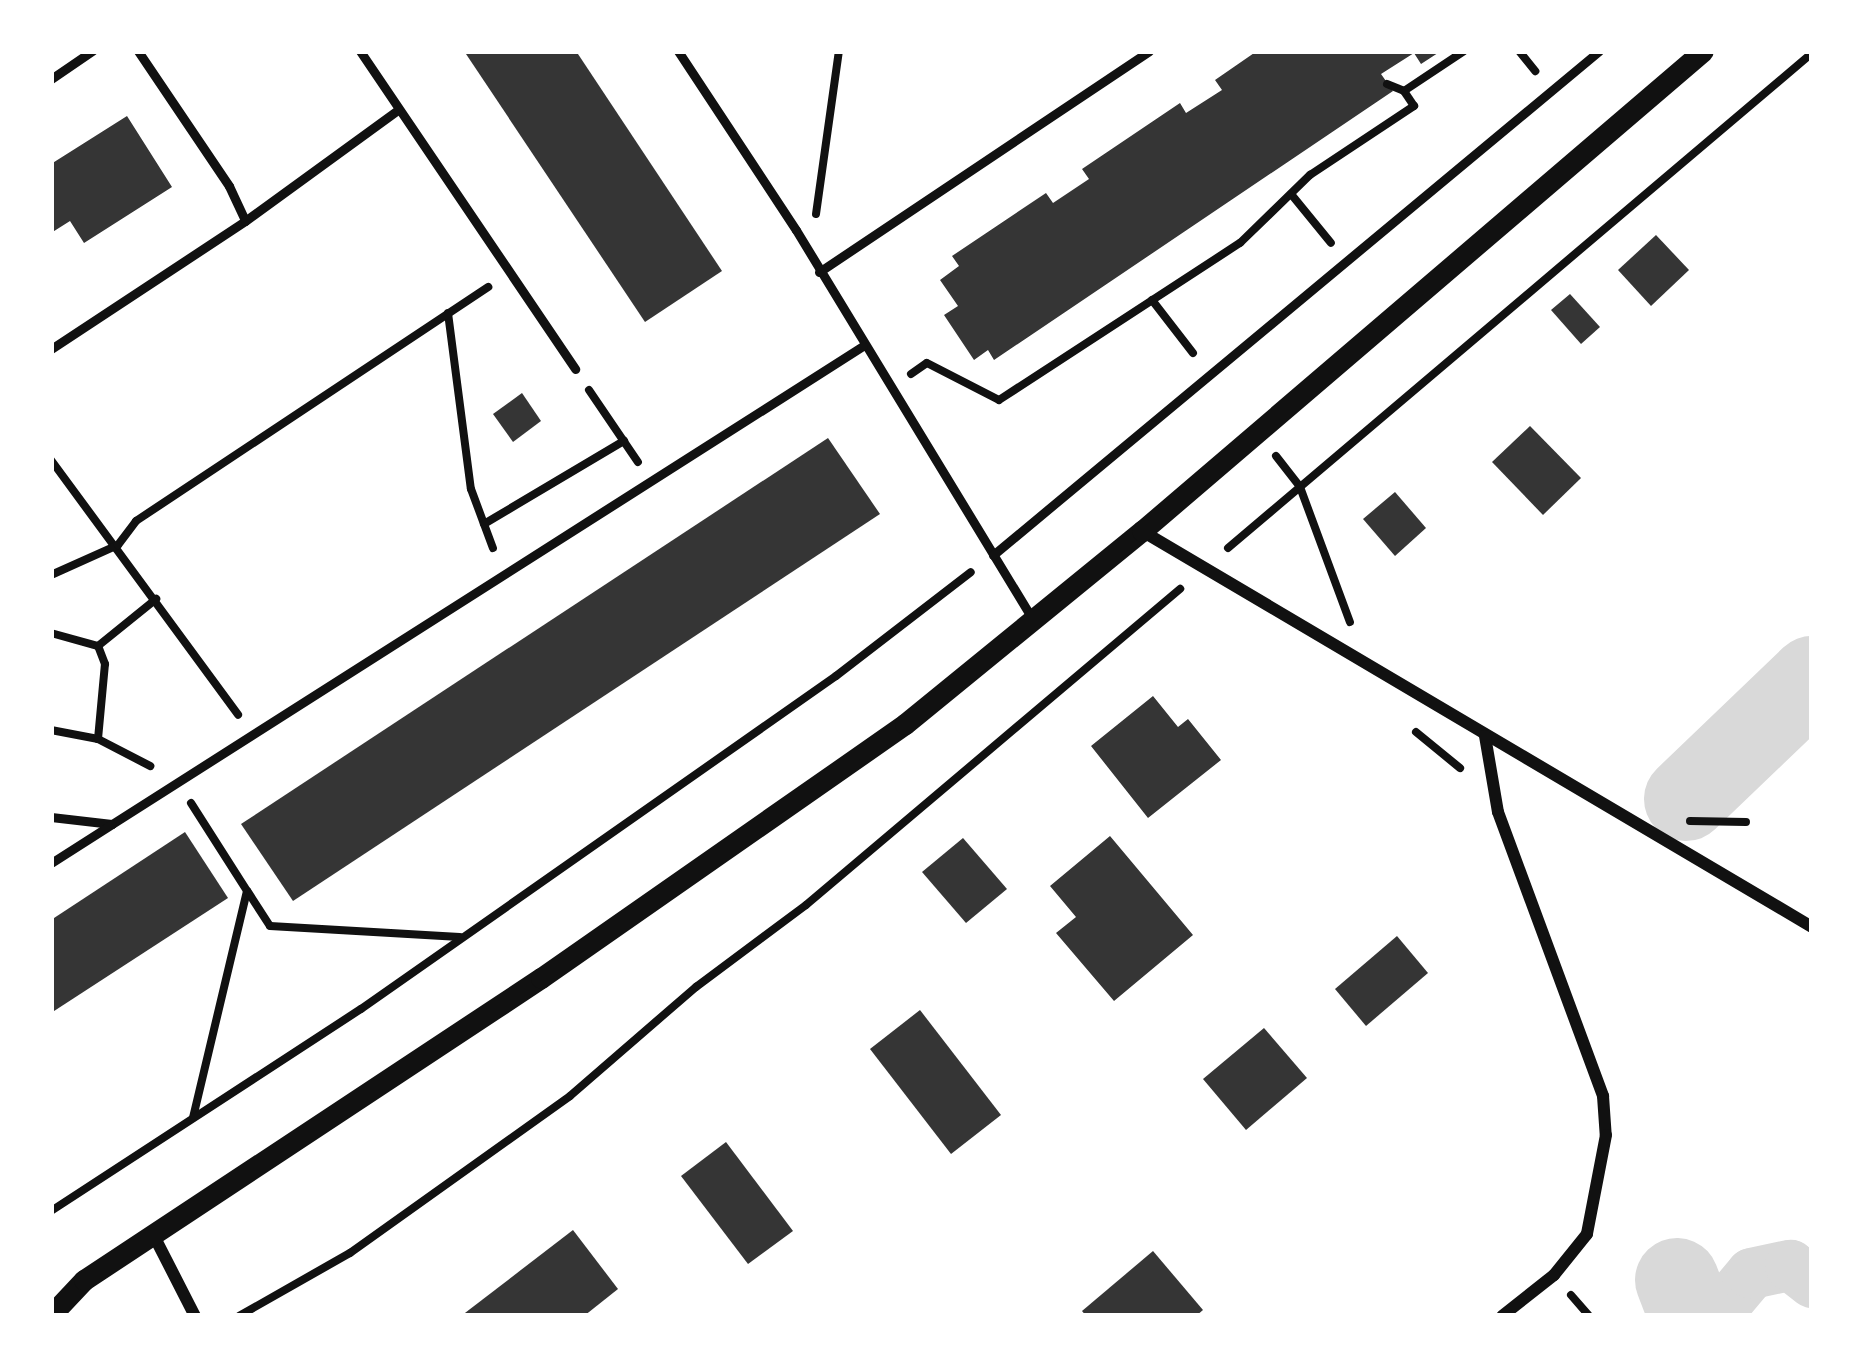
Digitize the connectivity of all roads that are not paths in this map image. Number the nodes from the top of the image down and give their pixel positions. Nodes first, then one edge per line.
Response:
1 (92, 51) edge
2 (138, 51) edge
3 (360, 51) edge
4 (678, 51) edge
5 (1149, 51) edge
6 (1599, 51) edge
7 (1702, 51) edge
8 (51, 79) edge
9 (398, 110) junction
10 (245, 221) junction
11 (819, 272) junction
12 (863, 346) junction
13 (51, 349) edge
14 (575, 369) road end
15 (1142, 531) junction
16 (993, 555) junction
17 (1033, 620) junction
18 (1485, 736) junction
19 (51, 817) edge
20 (112, 824) junction
21 (51, 863) edge
22 (1812, 927) edge
23 (153, 1234) junction
24 (84, 1280) junction
25 (51, 1300) edge
26 (51, 1315) edge
27 (195, 1316) edge
28 (1502, 1316) edge

1 - 8 lane
2 - 10 lane
3 - 9 lane
4 - 11 lane
5 - 11 lane
6 - 16 lane
7 - 15 street
9 - 10 lane
9 - 14 lane
10 - 13 lane
11 - 12 lane
12 - 16 lane
12 - 20 lane
15 - 17 street
15 - 18 street
16 - 17 lane
17 - 23 street
18 - 22 street
18 - 28 street
19 - 20 lane
20 - 21 lane
23 - 24 street
23 - 27 street
24 - 25 street
24 - 26 street

